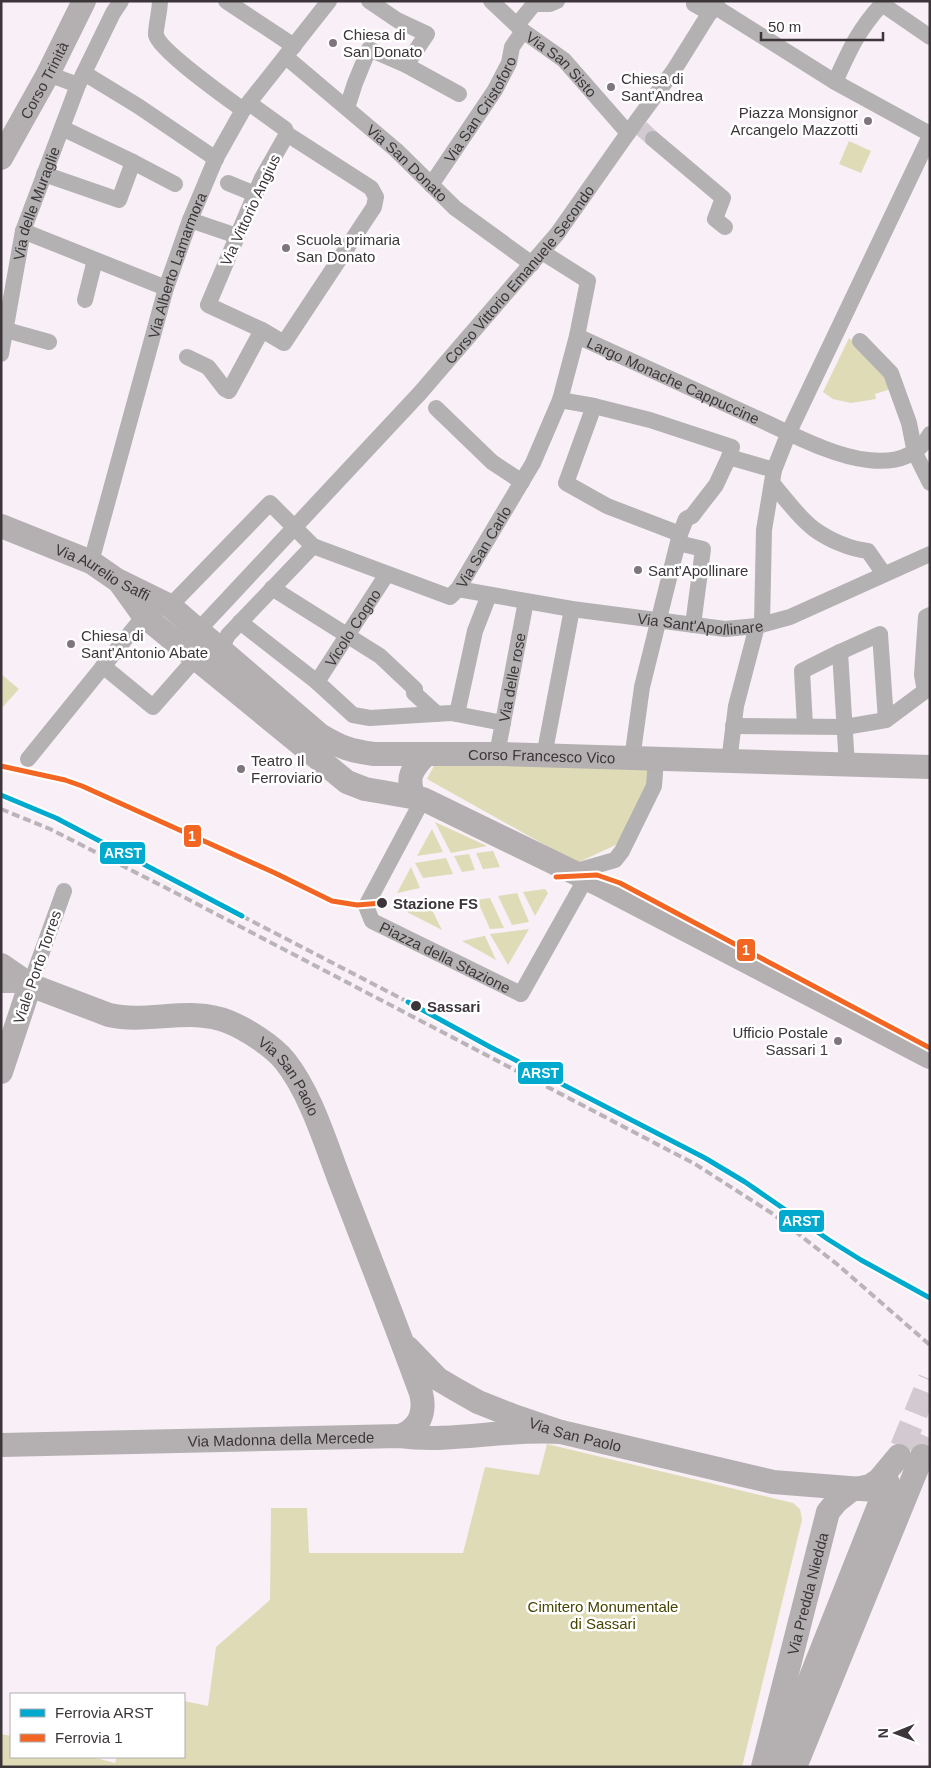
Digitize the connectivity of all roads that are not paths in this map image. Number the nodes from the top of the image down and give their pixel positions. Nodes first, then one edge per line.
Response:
1 (84, 1) edge
2 (121, 1) edge
3 (160, 1) edge
4 (226, 1) edge
5 (329, 1) edge
6 (369, 1) edge
7 (491, 1) edge
8 (557, 1) edge
9 (694, 4) dead end
10 (714, 7) edge
11 (520, 28) junction
12 (930, 37) edge
13 (290, 51) junction
14 (406, 64) junction
15 (48, 74) junction
16 (81, 79) junction
17 (835, 82) junction
18 (459, 94) dead end
19 (246, 107) junction
20 (347, 108) junction
21 (62, 128) junction
22 (639, 130) junction
23 (287, 134) junction
24 (930, 135) edge
25 (1, 158) edge
26 (134, 162) junction
27 (217, 173) junction
28 (44, 174) junction
29 (174, 184) dead end
30 (431, 185) junction
31 (255, 194) junction
32 (190, 220) junction
33 (725, 227) dead end
34 (23, 230) junction
35 (237, 236) junction
36 (537, 258) junction
37 (95, 260) junction
38 (166, 288) junction
39 (85, 300) dead end
40 (6, 330) junction
41 (262, 330) junction
42 (577, 336) junction
43 (860, 340) dead end
44 (50, 342) dead end
45 (1, 354) edge
46 (187, 357) dead end
47 (560, 400) junction
48 (594, 406) junction
49 (436, 408) dead end
50 (789, 432) junction
51 (930, 435) edge
52 (915, 453) junction
53 (729, 457) junction
54 (772, 481) junction
55 (522, 482) junction
56 (930, 483) edge
57 (1, 526) edge
58 (294, 528) junction
59 (679, 538) junction
60 (313, 546) junction
61 (928, 558) edge
62 (91, 562) junction
63 (387, 574) junction
64 (884, 574) junction
65 (117, 580) junction
66 (272, 588) junction
67 (458, 589) junction
68 (489, 595) junction
69 (526, 601) junction
70 (170, 606) junction
71 (572, 609) junction
72 (930, 615) edge
73 (144, 616) junction
74 (658, 620) junction
75 (240, 622) junction
76 (693, 625) junction
77 (760, 625) junction
78 (348, 635) junction
79 (192, 645) junction
80 (840, 652) junction
81 (224, 654) junction
82 (103, 666) junction
83 (317, 682) junction
84 (927, 690) edge
85 (438, 714) junction
86 (457, 714) junction
87 (886, 720) junction
88 (504, 723) junction
89 (733, 726) junction
90 (805, 726) junction
91 (845, 727) junction
92 (426, 754) junction
93 (497, 754) junction
94 (544, 756) junction
95 (28, 758) dead end
96 (632, 758) junction
97 (656, 759) junction
98 (729, 762) junction
99 (848, 766) junction
100 (930, 767) edge
101 (419, 799) junction
102 (588, 879) junction
103 (64, 891) dead end
104 (1, 965) edge
105 (1, 985) edge
106 (30, 985) junction
107 (930, 1057) edge
108 (1, 1072) edge
109 (401, 1339) junction
110 (561, 1432) junction
111 (400, 1436) junction
112 (1, 1445) edge
113 (908, 1453) junction
114 (773, 1482) junction
115 (859, 1488) junction
116 (883, 1495) junction
117 (894, 1526) junction
118 (821, 1537) junction
119 (763, 1767) edge
120 (775, 1767) edge
121 (795, 1767) edge

1 - 15 main road, Corso Trinità
2 - 16 street, Via delle Muraglie
3 - 19 street
4 - 13 street, Via San Donato
5 - 13 street, Via Alberto Lamarmora
6 - 14 street
7 - 11 street, Via San Sisto
8 - 11 street, Via San Cristoforo
9 - 10 street
10 - 17 street
10 - 22 street, Corso Vittorio Emanuele Secondo
11 - 22 street, Via San Sisto
11 - 30 street, Via San Cristoforo
12 - 17 street
13 - 19 street, Via Alberto Lamarmora
13 - 20 street, Via San Donato
14 - 18 street
14 - 20 street
15 - 16 street
15 - 25 main road, Corso Trinità
16 - 21 street, Via delle Muraglie
16 - 27 street
17 - 24 street
19 - 23 street
19 - 27 street, Via Alberto Lamarmora
20 - 30 street, Via San Donato
21 - 26 street
21 - 28 street, Via delle Muraglie
22 - 33 street, Via San Sisto
22 - 36 street, Corso Vittorio Emanuele Secondo
23 - 31 street, Via Vittorio Angius
23 - 41 street
24 - 50 street
26 - 28 street
26 - 29 street
27 - 31 street
27 - 32 street, Via Alberto Lamarmora
28 - 34 street, Via delle Muraglie
30 - 36 street, Via San Donato
31 - 35 street, Via Vittorio Angius
32 - 35 street
32 - 38 street, Via Alberto Lamarmora
34 - 37 street
34 - 40 street, Via delle Muraglie
35 - 41 street, Via Vittorio Angius
36 - 42 street, Largo Monache Cappuccine
36 - 58 street, Corso Vittorio Emanuele Secondo
37 - 38 street
37 - 39 street
38 - 62 street, Via Alberto Lamarmora
40 - 44 street
40 - 45 street, Via delle Muraglie
41 - 46 street
42 - 47 street, Via San Carlo
42 - 50 street, Largo Monache Cappuccine
43 - 52 street
47 - 48 street
47 - 55 street, Via San Carlo
48 - 53 street
48 - 59 street
49 - 55 street
50 - 52 street, Largo Monache Cappuccine
50 - 54 street
51 - 52 street
52 - 56 street
53 - 54 street
53 - 59 street
54 - 64 street
54 - 77 street
55 - 67 street, Via San Carlo
57 - 62 main road, Via Aurelio Saffi
58 - 60 street, Via San Carlo
58 - 70 street, Via San Carlo
58 - 79 street, Corso Vittorio Emanuele Secondo
59 - 74 street
59 - 76 street
60 - 63 street, Via San Carlo
60 - 66 street
61 - 64 street, Via Sant'Apollinare
62 - 65 main road, Via Aurelio Saffi
63 - 67 street, Via San Carlo
63 - 78 street, Vicolo Cogno
64 - 77 street, Via Sant'Apollinare
65 - 70 main road, Via Aurelio Saffi
65 - 73 main road, Corso Francesco Vico
66 - 75 street
66 - 78 street
67 - 68 street, Via Sant'Apollinare
68 - 69 street, Via Sant'Apollinare
68 - 86 street
69 - 71 street, Via Sant'Apollinare
69 - 88 street, Via delle rose
70 - 79 main road, Via Aurelio Saffi
71 - 74 street, Via Sant'Apollinare
71 - 94 street
72 - 84 street
73 - 79 main road, Corso Francesco Vico
73 - 82 street
74 - 76 street, Via Sant'Apollinare
74 - 96 street
75 - 81 street
75 - 83 street
76 - 77 street, Via Sant'Apollinare
77 - 89 street
78 - 83 street, Vicolo Cogno
78 - 85 street
79 - 81 main road, Corso Francesco Vico
79 - 82 street, Corso Vittorio Emanuele Secondo
79 - 101 main road, Corso Francesco Vico
80 - 87 street
80 - 90 street
80 - 91 street
81 - 92 main road, Corso Francesco Vico
82 - 95 street
83 - 85 street
84 - 87 street
85 - 86 street
86 - 88 street
87 - 91 street
88 - 93 street, Via delle rose
89 - 90 street
89 - 98 street
90 - 91 street
91 - 99 street
92 - 93 main road, Corso Francesco Vico
92 - 101 main road
93 - 94 main road, Corso Francesco Vico
94 - 96 main road, Corso Francesco Vico
96 - 97 main road, Corso Francesco Vico
97 - 98 main road, Corso Francesco Vico
97 - 102 street
98 - 99 main road, Corso Francesco Vico
99 - 100 main road, Corso Francesco Vico
101 - 102 main road, Corso Francesco Vico
101 - 102 street, Piazza della Stazione
102 - 107 main road, Corso Francesco Vico
103 - 106 street, Viale Porto Torres
104 - 106 main road
105 - 106 street
106 - 108 main road, Viale Porto Torres
106 - 109 main road, Via San Paolo
109 - 110 main road, Via San Paolo
109 - 111 main road, Via San Paolo
110 - 111 main road, Via Madonna della Mercede
110 - 114 main road, Via San Paolo
111 - 112 main road, Via Madonna della Mercede
113 - 115 main road, Via Predda Niedda
113 - 116 main road, Via Predda Niedda
113 - 117 main road
114 - 115 main road, Via San Paolo
114 - 118 main road, Via San Paolo
115 - 116 main road
115 - 118 main road, Via Predda Niedda
116 - 117 main road
116 - 120 main road, Via Predda Niedda
117 - 121 main road
118 - 119 main road, Via Predda Niedda

